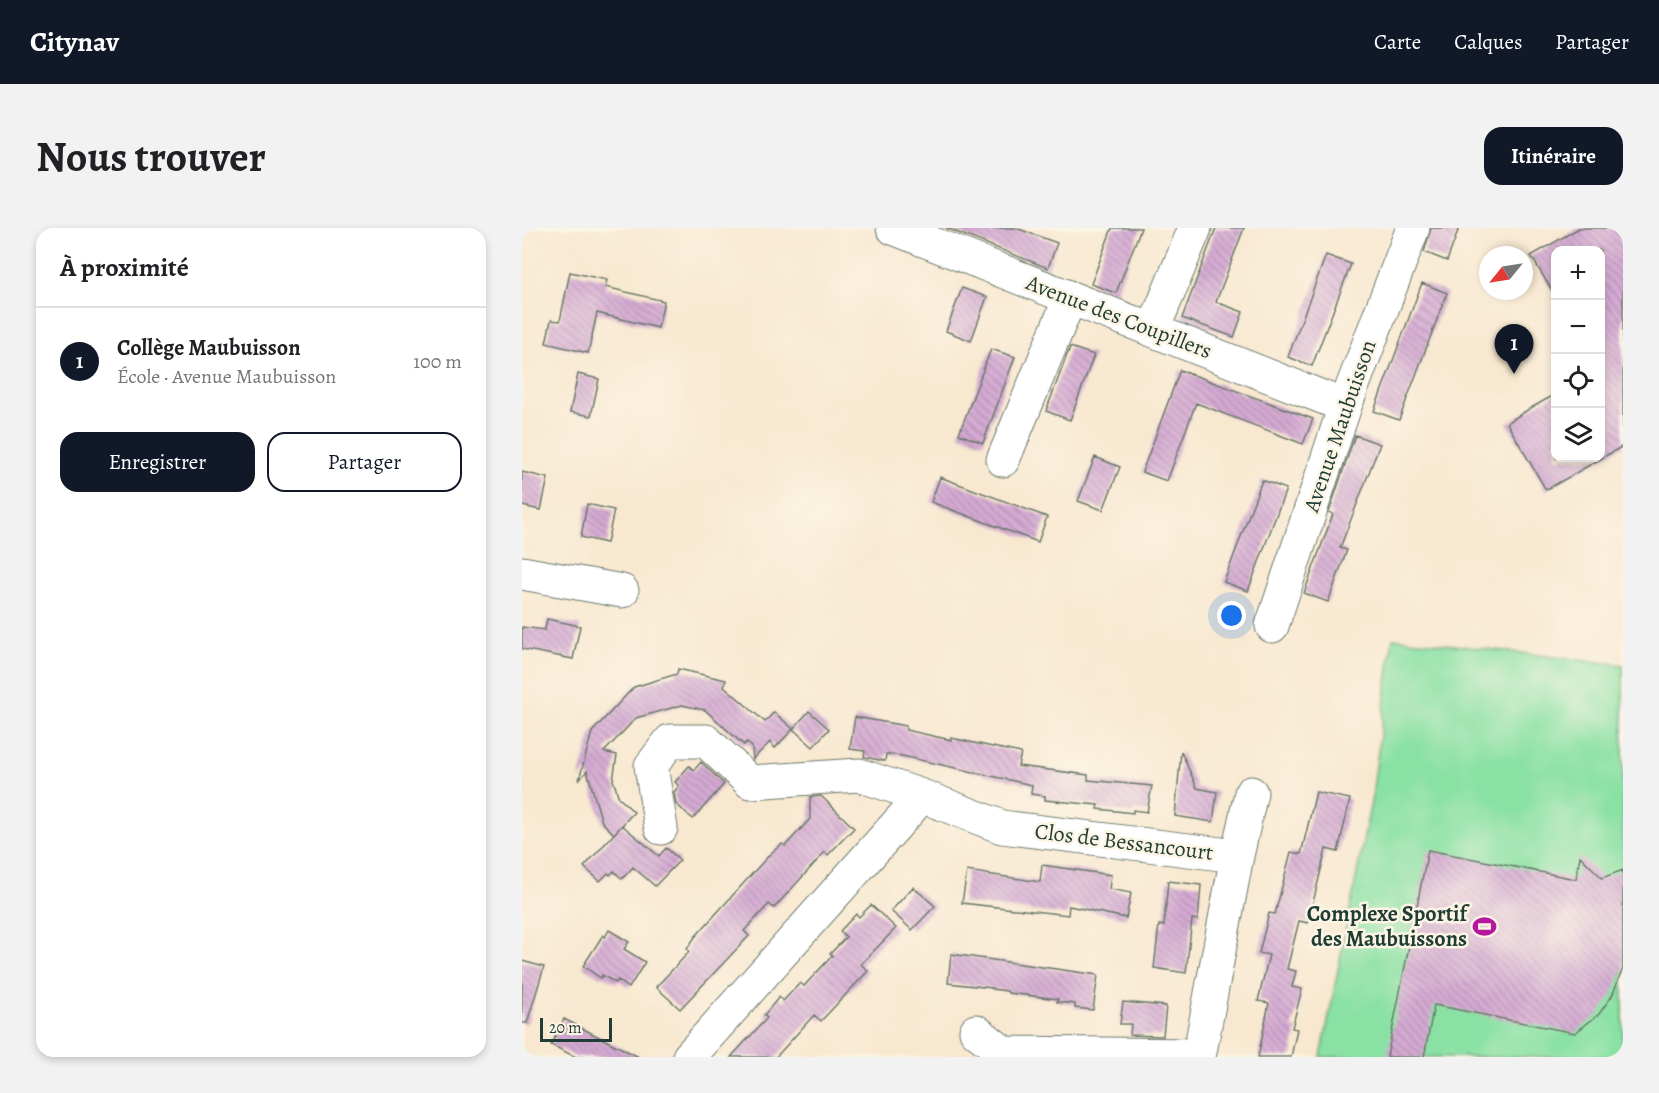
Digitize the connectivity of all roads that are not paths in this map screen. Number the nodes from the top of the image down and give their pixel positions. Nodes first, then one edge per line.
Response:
1 (893, 228) edge
2 (1196, 228) edge
3 (1413, 228) edge
4 (942, 237) edge
5 (1070, 298) junction
6 (1153, 330) junction
7 (1345, 406) junction
8 (1003, 460) dead end
9 (522, 573) edge
10 (622, 591) dead end
11 (1272, 626) dead end
12 (1251, 793) dead end
13 (922, 796) junction
14 (661, 828) dead end
15 (1237, 856) junction
16 (976, 1030) dead end
17 (1199, 1056) edge
18 (689, 1057) edge

1 - 4 street, Avenue des Coupillers
2 - 6 street
3 - 7 street, Avenue Maubuisson
4 - 5 street, Avenue des Coupillers
5 - 6 street, Avenue des Coupillers
5 - 8 street
6 - 7 street, Avenue des Coupillers
7 - 11 street, Avenue Maubuisson
9 - 10 street
12 - 15 street
13 - 14 street, Clos de Bessancourt
13 - 15 street, Clos de Bessancourt
13 - 18 street
15 - 17 street, Clos de Bessancourt
16 - 17 street, Clos de Bessancourt

